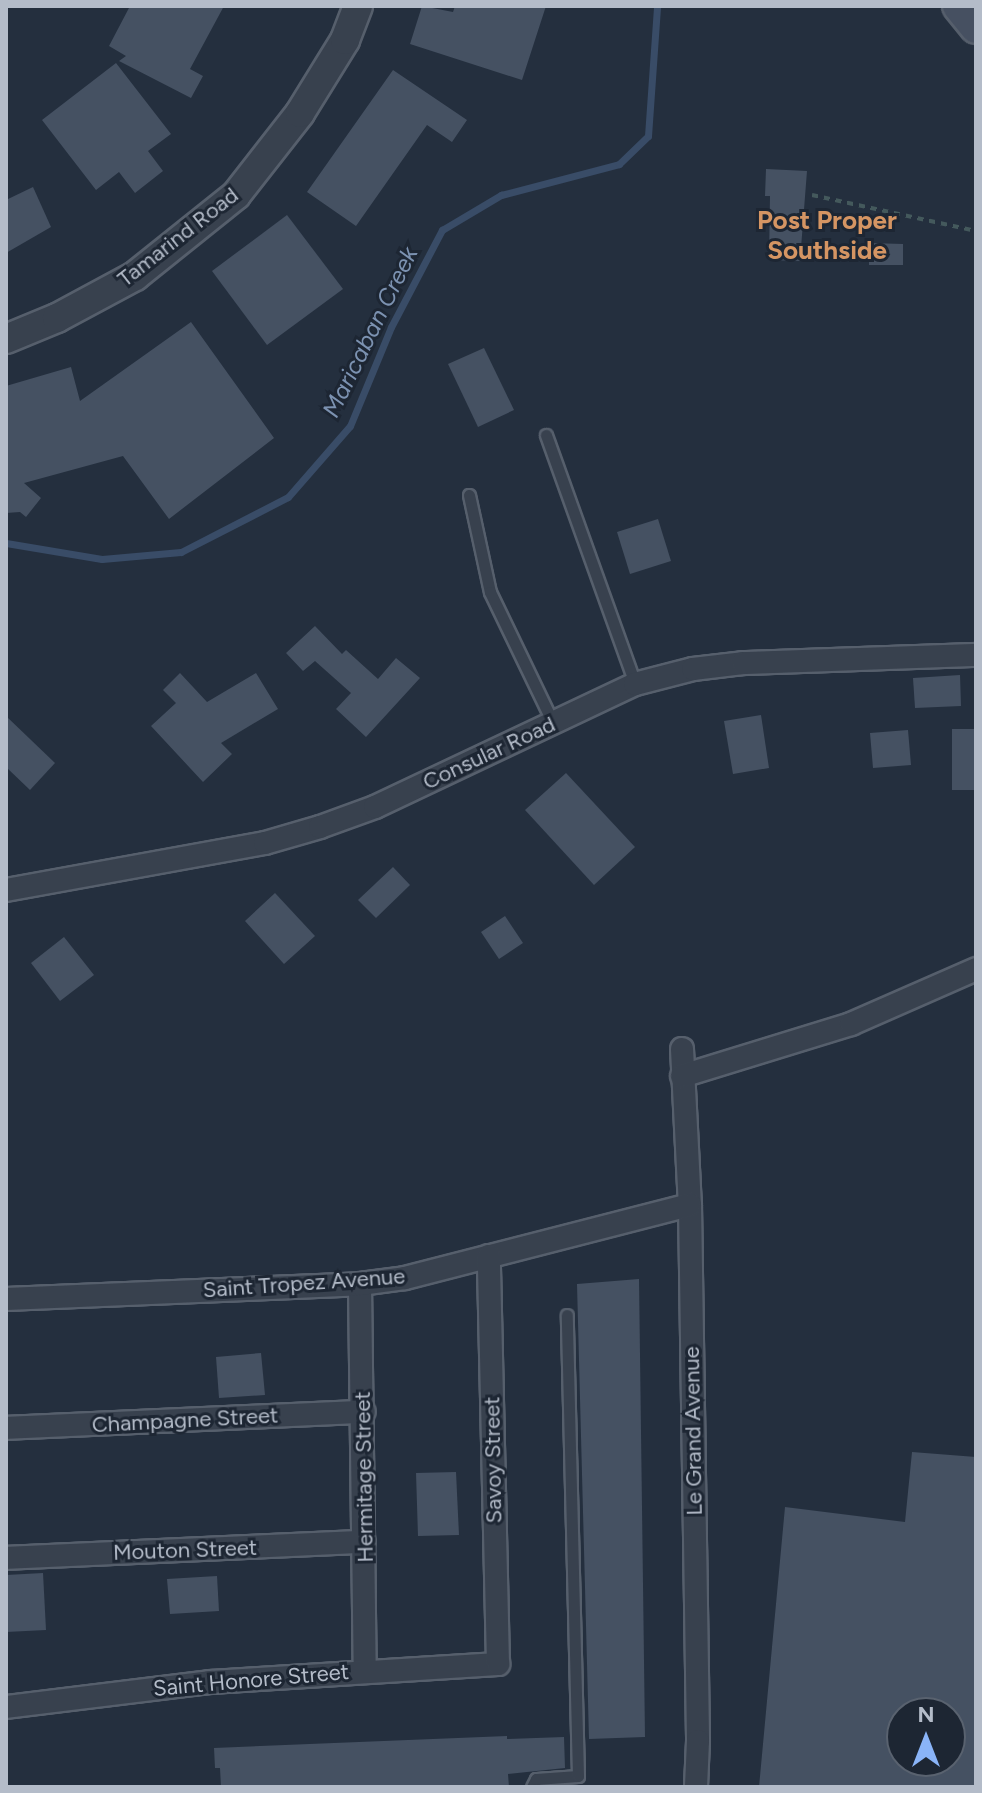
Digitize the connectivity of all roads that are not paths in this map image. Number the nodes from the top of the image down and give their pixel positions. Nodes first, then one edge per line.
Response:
1 (358, 6) edge
2 (958, 6) edge
3 (976, 28) edge
4 (6, 339) edge
5 (546, 435) dead end
6 (469, 495) dead end
7 (976, 655) edge
8 (635, 684) junction
9 (553, 723) junction
10 (6, 890) edge
11 (976, 969) edge
12 (682, 1049) dead end
13 (682, 1076) junction
14 (690, 1205) junction
15 (489, 1256) junction
16 (360, 1284) junction
17 (6, 1299) edge
18 (567, 1315) dead end
19 (364, 1412) junction
20 (6, 1428) edge
21 (364, 1542) junction
22 (6, 1558) edge
23 (498, 1664) joint
24 (365, 1670) junction
25 (6, 1707) edge
26 (532, 1787) edge
27 (696, 1787) edge

1 - 4 street, Tamarind Road
2 - 3 main road
5 - 8 lane
6 - 9 lane
7 - 8 street, Consular Road
8 - 9 street, Consular Road
9 - 10 street, Consular Road
11 - 13 street
12 - 13 street, Le Grand Avenue
13 - 14 street, Le Grand Avenue
14 - 15 street, Saint Tropez Avenue
14 - 27 street, Le Grand Avenue
15 - 16 street, Saint Tropez Avenue
15 - 23 street, Savoy Street
16 - 17 street, Saint Tropez Avenue
16 - 19 street, Hermitage Street
18 - 26 lane
19 - 20 street, Champagne Street
19 - 21 street, Hermitage Street
21 - 22 street, Mouton Street
21 - 24 street, Hermitage Street
23 - 24 street, Saint Honore Street
24 - 25 street, Saint Honore Street

